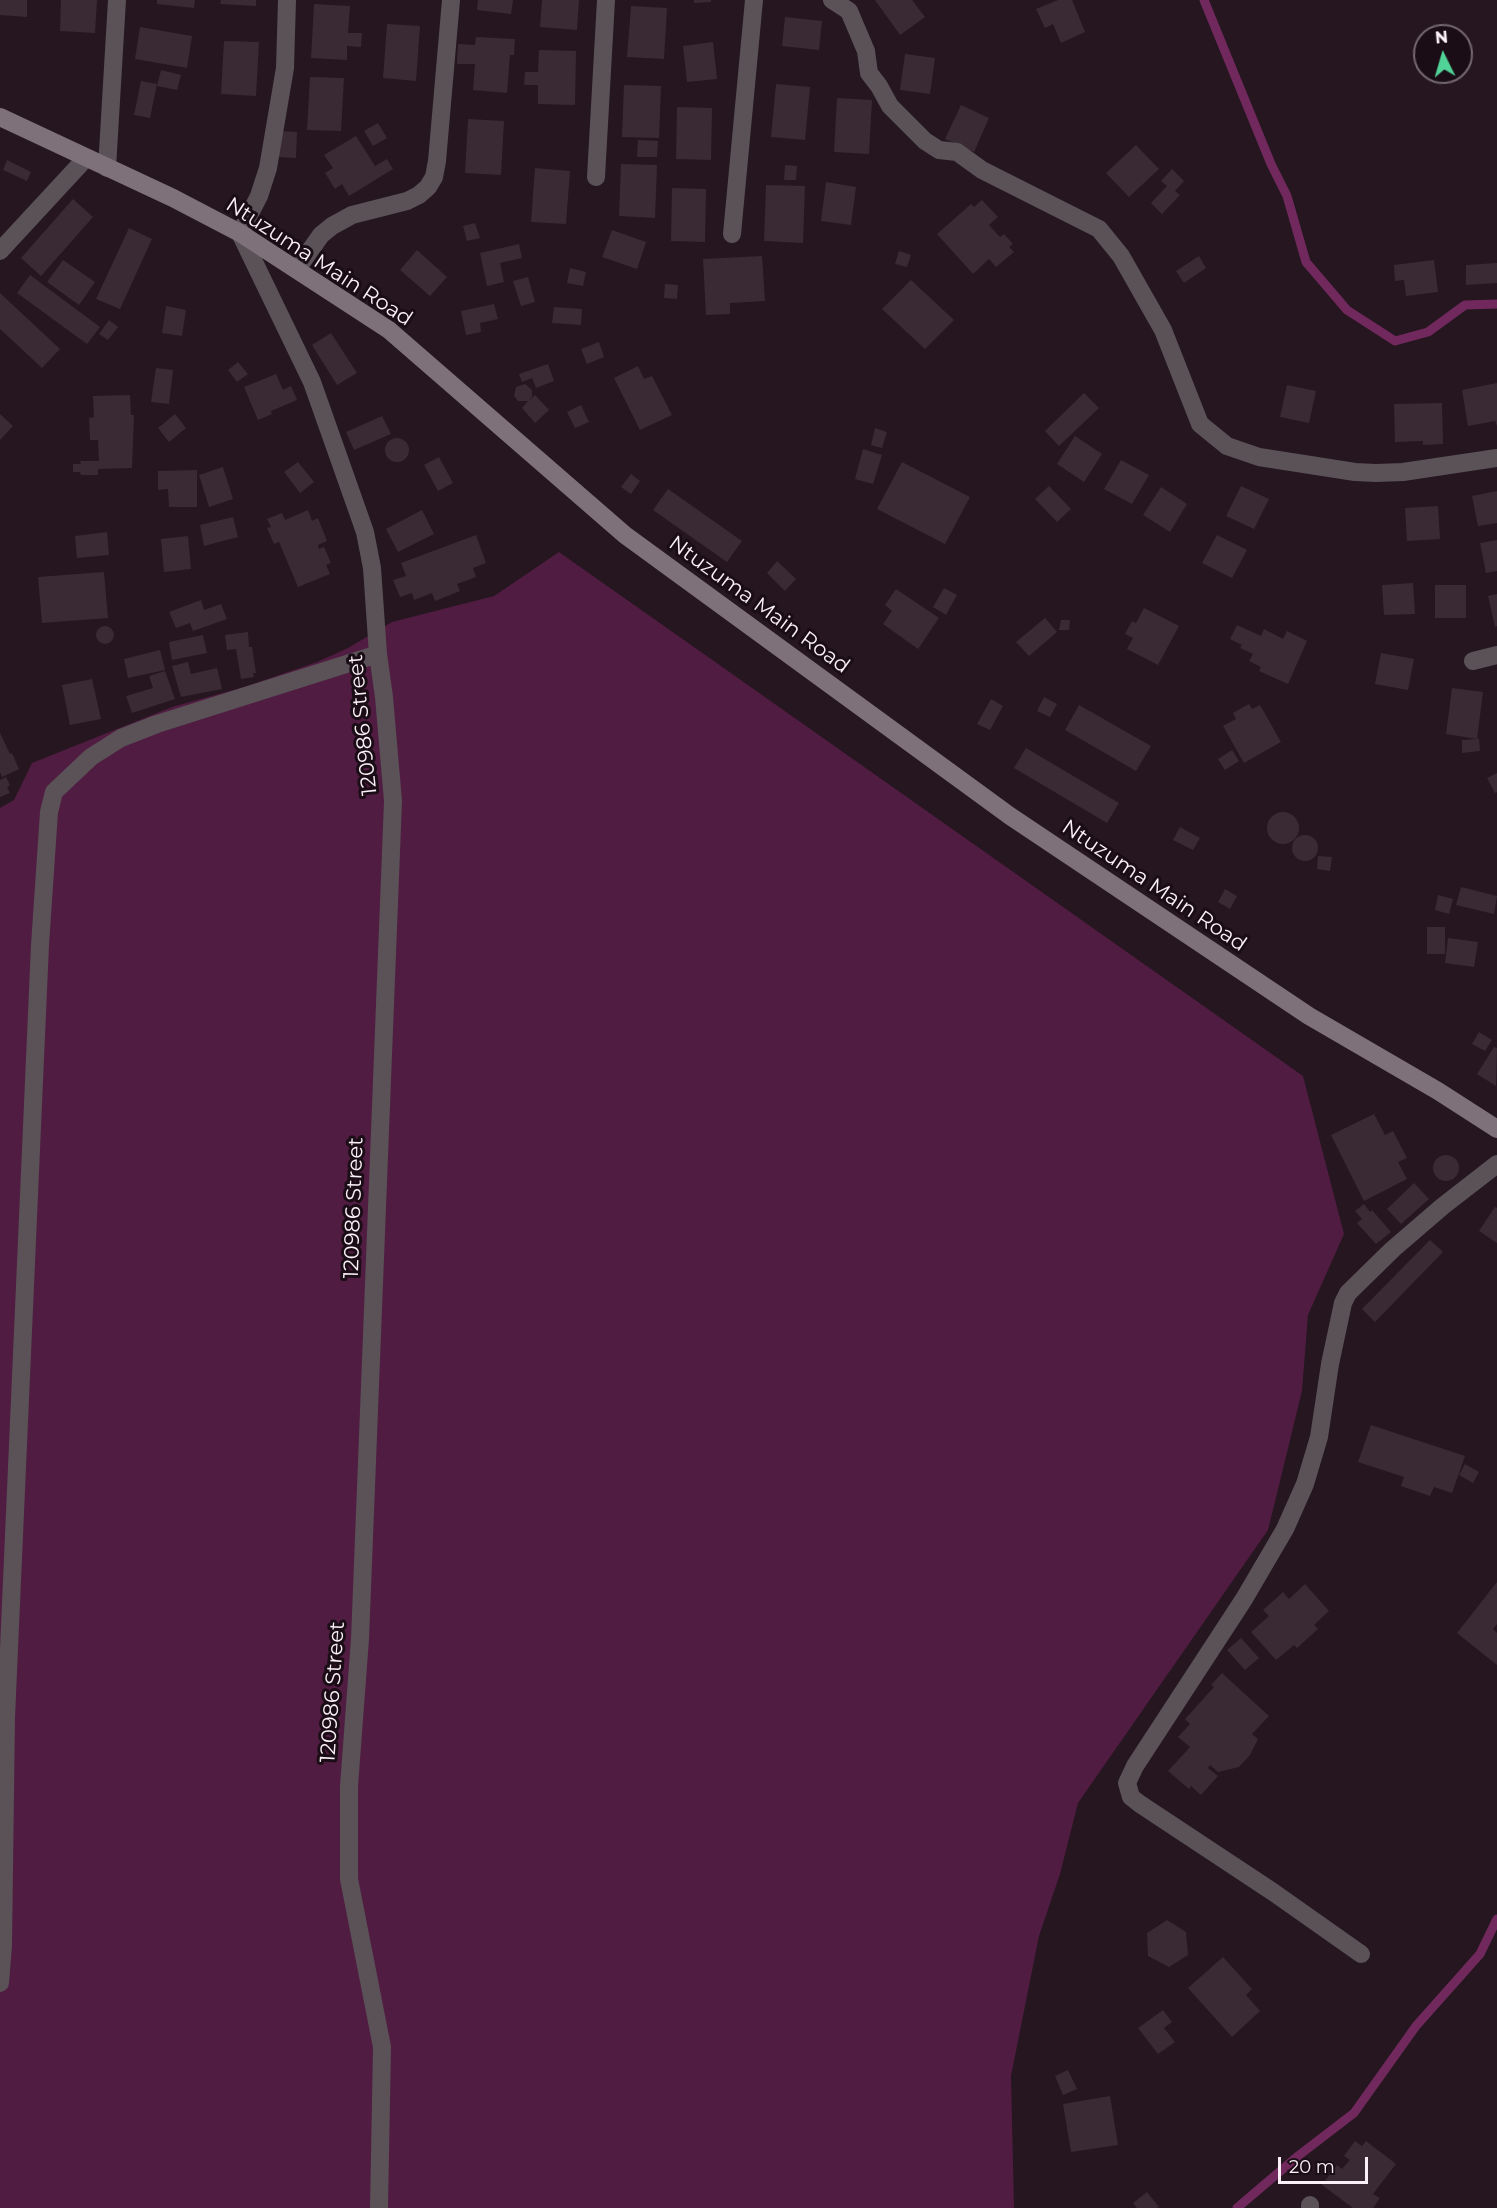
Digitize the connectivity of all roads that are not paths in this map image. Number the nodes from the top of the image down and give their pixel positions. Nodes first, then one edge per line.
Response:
1 (117, 0) edge
2 (287, 0) edge
3 (451, 0) edge
4 (606, 0) edge
5 (754, 0) edge
6 (832, 0) edge
7 (0, 117) edge
8 (86, 158) junction
9 (107, 168) junction
10 (596, 177) dead end
11 (240, 233) junction
12 (732, 234) dead end
13 (0, 251) edge
14 (297, 269) junction
15 (1497, 458) edge
16 (378, 654) junction
17 (1497, 655) edge
18 (1473, 661) dead end
19 (1497, 1129) edge
20 (1497, 1164) edge
21 (1361, 1954) dead end
22 (0, 1983) edge
23 (379, 2208) edge

1 - 9 street
2 - 11 street
3 - 14 street
4 - 10 street
5 - 12 street
6 - 15 street
7 - 8 main road, Ntuzuma Main Road
8 - 9 main road, Ntuzuma Main Road
8 - 13 street
9 - 11 main road, Ntuzuma Main Road
11 - 14 main road, Ntuzuma Main Road
11 - 16 street, 120986 Street
14 - 19 main road, Ntuzuma Main Road
16 - 22 street
16 - 23 street, 120986 Street
17 - 18 street
20 - 21 street

